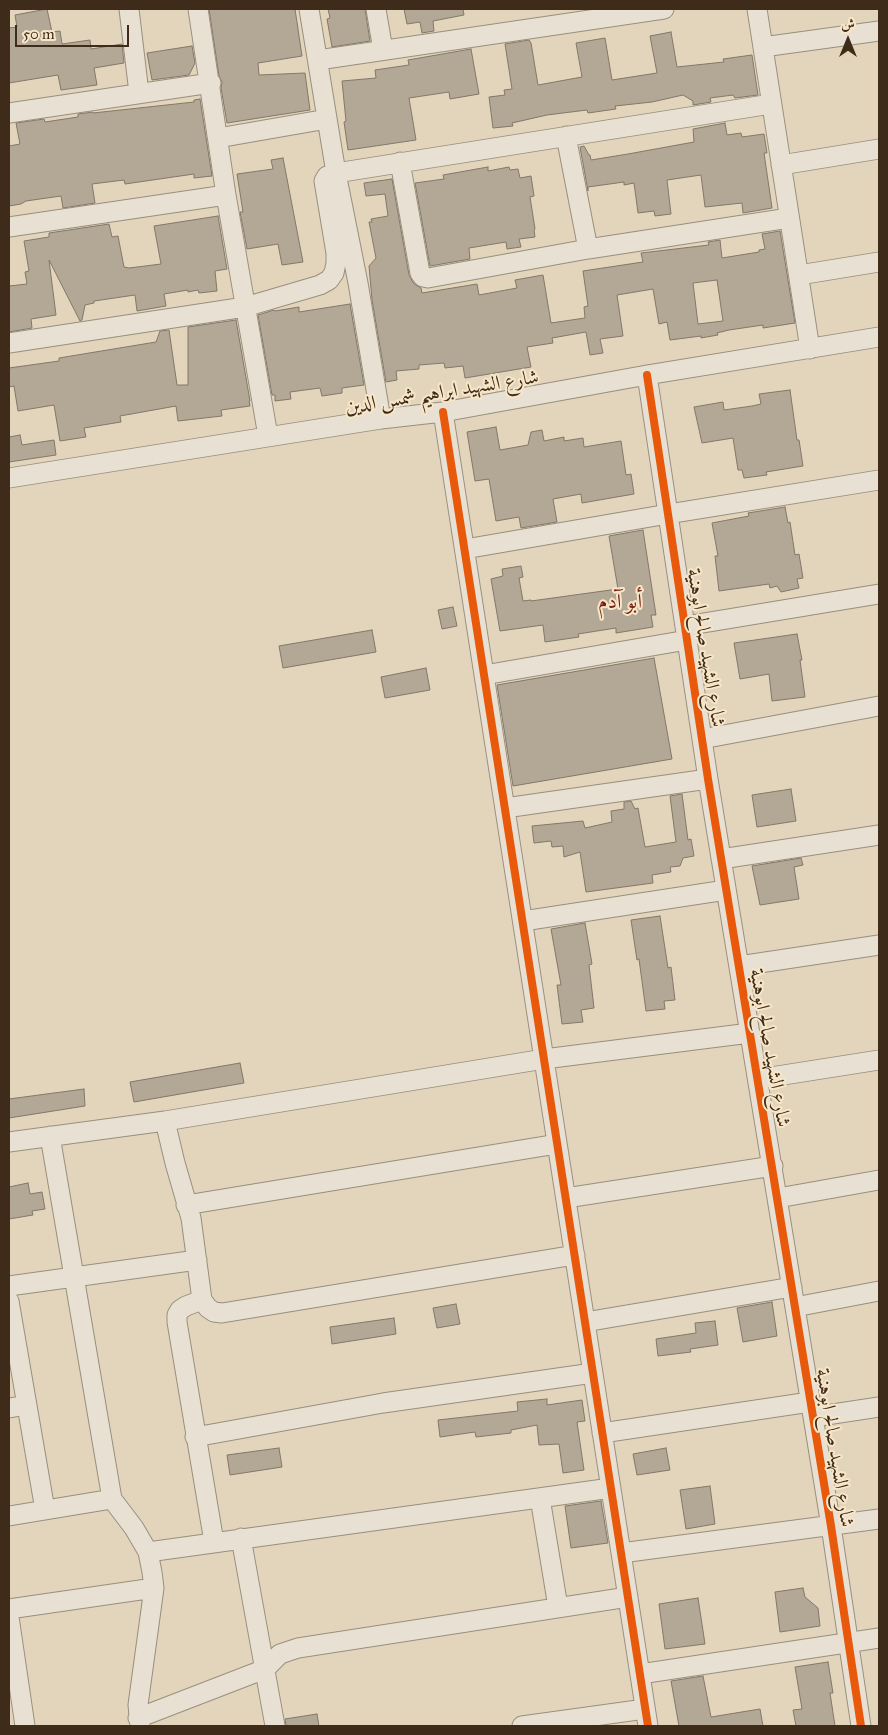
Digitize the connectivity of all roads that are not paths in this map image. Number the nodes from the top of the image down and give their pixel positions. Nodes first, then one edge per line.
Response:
1 (129, 9) edge
2 (198, 9) edge
3 (309, 9) edge
4 (376, 9) edge
5 (664, 9) edge
6 (757, 9) edge
7 (879, 31) edge
8 (763, 47) junction
9 (383, 50) junction
10 (318, 60) junction
11 (211, 83) junction
12 (139, 93) junction
13 (771, 104) junction
14 (9, 113) edge
15 (327, 119) junction
16 (566, 136) junction
17 (218, 138) junction
18 (879, 149) edge
19 (400, 162) junction
20 (781, 164) junction
21 (336, 173) junction
22 (226, 195) junction
23 (789, 218) junction
24 (9, 227) edge
25 (588, 249) junction
26 (879, 262) edge
27 (799, 275) junction
28 (245, 307) junction
29 (879, 337) edge
30 (9, 343) edge
31 (810, 349) junction
32 (647, 375) junction
33 (443, 412) junction
34 (380, 419) junction
35 (268, 436) junction
36 (9, 478) edge
37 (879, 480) edge
38 (668, 514) junction
39 (465, 550) junction
40 (879, 594) edge
41 (686, 633) junction
42 (484, 676) junction
43 (879, 706) edge
44 (702, 739) junction
45 (708, 779) junction
46 (505, 808) junction
47 (879, 835) edge
48 (721, 859) junction
49 (726, 890) junction
50 (523, 921) junction
51 (879, 945) edge
52 (739, 966) junction
53 (750, 1033) junction
54 (544, 1059) junction
55 (879, 1060) edge
56 (758, 1078) junction
57 (165, 1121) junction
58 (50, 1136) junction
59 (9, 1142) edge
60 (557, 1144) junction
61 (773, 1166) junction
62 (879, 1180) edge
63 (566, 1198) junction
64 (778, 1198) junction
65 (186, 1205) junction
66 (574, 1255) junction
67 (197, 1260) junction
68 (74, 1276) junction
69 (9, 1286) edge
70 (792, 1287) junction
71 (879, 1291) edge
72 (202, 1300) junction
73 (9, 1301) edge
74 (795, 1307) junction
75 (585, 1322) junction
76 (593, 1373) junction
77 (18, 1406) edge
78 (879, 1407) edge
79 (811, 1410) junction
80 (602, 1433) junction
81 (195, 1438) junction
82 (611, 1488) junction
83 (112, 1498) junction
84 (540, 1498) junction
85 (45, 1510) junction
86 (9, 1516) edge
87 (879, 1519) edge
88 (831, 1526) junction
89 (241, 1538) junction
90 (214, 1542) junction
91 (148, 1552) junction
92 (621, 1553) junction
93 (154, 1588) junction
94 (628, 1597) junction
95 (558, 1607) junction
96 (9, 1608) edge
97 (9, 1617) edge
98 (879, 1638) edge
99 (848, 1643) junction
100 (265, 1669) junction
101 (640, 1674) junction
102 (647, 1718) edge
103 (139, 1722) edge
104 (25, 1726) edge
105 (275, 1726) edge
106 (522, 1726) edge
107 (861, 1726) edge

1 - 12 street
2 - 11 street
3 - 10 street
4 - 9 street
5 - 9 street
6 - 8 street
7 - 8 street
8 - 13 street
9 - 10 street
10 - 15 street
11 - 12 street
11 - 17 street
12 - 14 street
13 - 16 street
13 - 20 street
15 - 17 street
15 - 21 street
16 - 19 street
16 - 25 street
17 - 22 street
18 - 20 street
19 - 21 street
19 - 25 street
20 - 23 street
21 - 28 street
21 - 34 street
22 - 24 street
22 - 28 street
23 - 25 street
23 - 27 street
26 - 27 street
27 - 31 street
28 - 30 street
28 - 35 street
29 - 31 street, شارع الشهيد ابراهيم شمس الدين
31 - 32 street, شارع الشهيد ابراهيم شمس الدين
32 - 33 street, شارع الشهيد ابراهيم شمس الدين
32 - 38 street, شارع الشهيد صالح ابوهنية
33 - 34 street, شارع الشهيد ابراهيم شمس الدين
33 - 39 street
34 - 35 street, شارع الشهيد ابراهيم شمس الدين
35 - 36 street, شارع الشهيد ابراهيم شمس الدين
37 - 38 street
38 - 39 street
38 - 41 street, شارع الشهيد صالح ابوهنية
39 - 42 street
40 - 41 street
41 - 42 street
41 - 44 street, شارع الشهيد صالح ابوهنية
42 - 46 street
43 - 44 street
44 - 45 street, شارع الشهيد صالح ابوهنية
45 - 46 street
45 - 48 street, شارع الشهيد صالح ابوهنية
46 - 50 street
47 - 48 street
48 - 49 street, شارع الشهيد صالح ابوهنية
49 - 50 street
49 - 52 street, شارع الشهيد صالح ابوهنية
50 - 54 street
51 - 52 street
52 - 53 street, شارع الشهيد صالح ابوهنية
53 - 54 street
53 - 56 street, شارع الشهيد صالح ابوهنية
54 - 57 street
54 - 60 street
55 - 56 street
56 - 61 street, شارع الشهيد صالح ابوهنية
57 - 58 street
57 - 65 street
58 - 59 street
58 - 68 street
60 - 63 street
60 - 65 street
61 - 63 street
61 - 64 street, شارع الشهيد صالح ابوهنية
62 - 64 street
63 - 66 street
64 - 70 street, شارع الشهيد صالح ابوهنية
65 - 67 street
66 - 72 street
66 - 75 street
67 - 68 street
67 - 72 street
68 - 69 street
68 - 83 street
70 - 74 street, شارع الشهيد صالح ابوهنية
70 - 75 street
71 - 74 street
72 - 81 street
73 - 77 street
74 - 79 street, شارع الشهيد صالح ابوهنية
75 - 76 street
76 - 80 street
76 - 81 street
77 - 85 street
78 - 79 street
79 - 80 street
79 - 88 street, شارع الشهيد صالح ابوهنية
80 - 82 street
81 - 90 street
82 - 84 street
82 - 92 street
83 - 85 street
83 - 91 street
84 - 89 street
84 - 95 street
85 - 86 street
87 - 88 street
88 - 92 street
88 - 99 street, شارع الشهيد صالح ابوهنية
89 - 90 street
89 - 100 street
90 - 91 street
91 - 93 street
92 - 94 street
93 - 96 street
93 - 103 street
94 - 95 street
94 - 101 street
95 - 100 street
97 - 104 street
98 - 99 street
99 - 101 street
99 - 107 street, شارع الشهيد صالح ابوهنية
100 - 103 street
100 - 105 street
101 - 102 street
102 - 106 street

